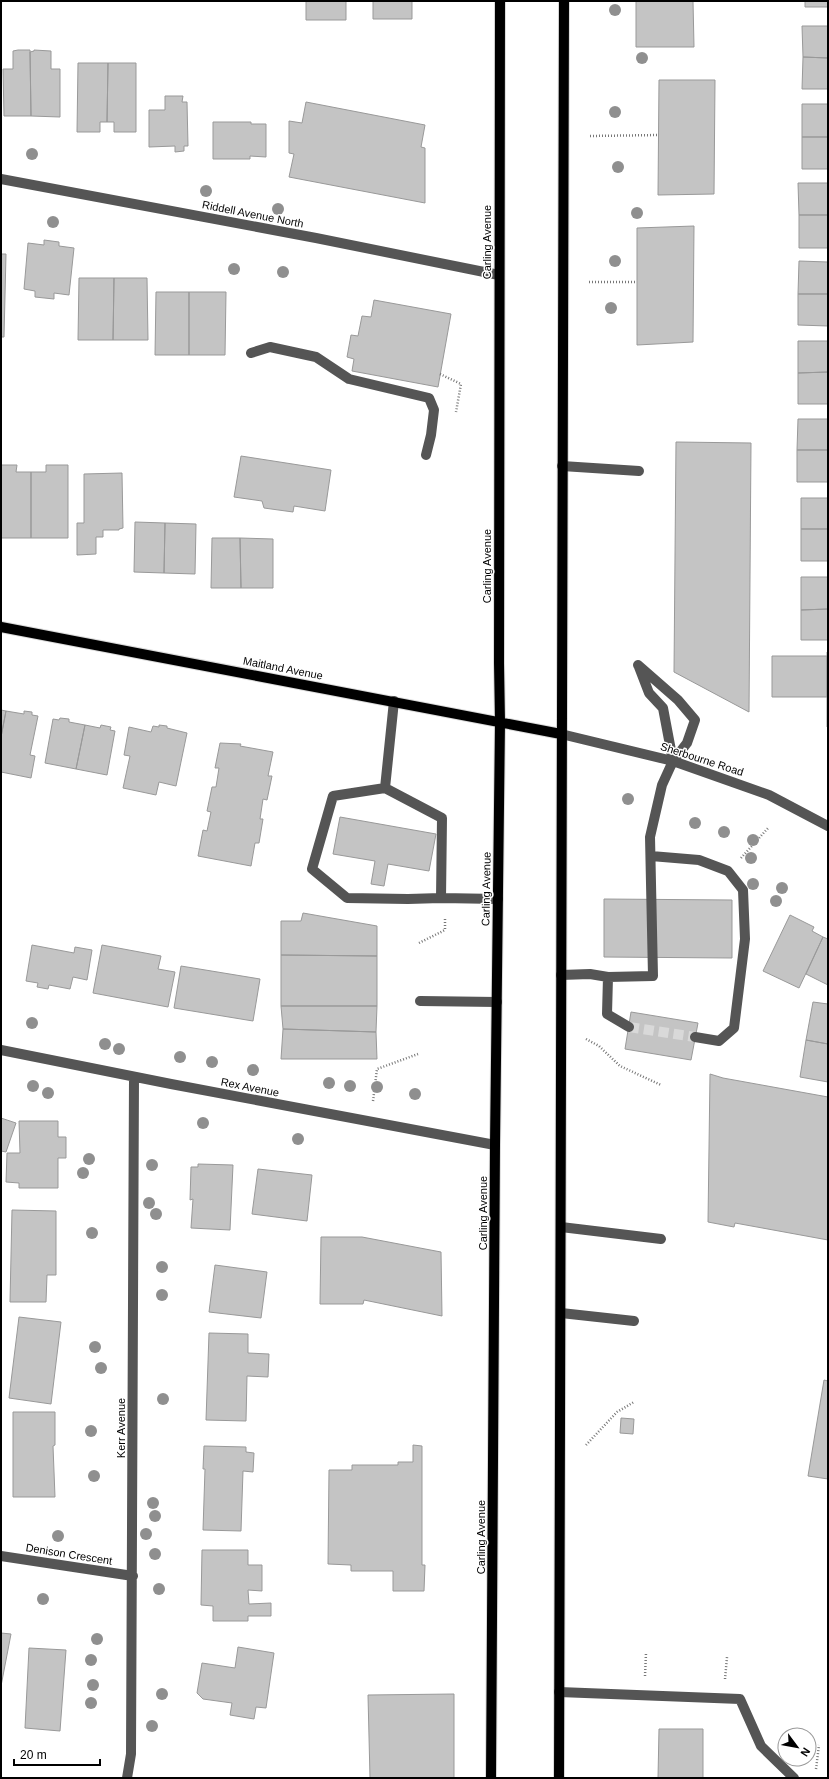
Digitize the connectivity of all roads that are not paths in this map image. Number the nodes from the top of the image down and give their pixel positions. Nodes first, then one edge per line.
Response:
1 (500, 1) edge
2 (564, 1) edge
3 (1, 179) edge
4 (499, 274) junction
5 (251, 353) dead end
6 (426, 455) dead end
7 (562, 466) junction
8 (639, 471) dead end
9 (1, 626) edge
10 (394, 702) junction
11 (500, 722) junction
12 (561, 734) junction
13 (673, 761) junction
14 (385, 788) junction
15 (828, 826) edge
16 (651, 856) junction
17 (443, 898) junction
18 (498, 899) junction
19 (561, 974) junction
20 (608, 977) junction
21 (420, 1001) dead end
22 (497, 1002) junction
23 (629, 1027) tunnel mouth
24 (695, 1038) tunnel mouth
25 (1, 1050) edge
26 (134, 1077) junction
27 (495, 1145) junction
28 (561, 1227) junction
29 (661, 1239) dead end
30 (561, 1313) junction
31 (634, 1322) dead end
32 (1, 1556) edge
33 (132, 1576) junction
34 (559, 1692) junction
35 (127, 1778) edge
36 (491, 1778) edge
37 (559, 1778) edge
38 (794, 1778) edge

1 - 4 main road, Carling Avenue
2 - 7 main road
3 - 4 street, Riddell Avenue North
4 - 11 main road, Carling Avenue
5 - 6 street
7 - 8 street
7 - 12 main road
9 - 10 main road, Maitland Avenue
10 - 11 main road, Maitland Avenue
10 - 14 street
11 - 12 main road, Maitland Avenue
11 - 18 main road, Carling Avenue
12 - 13 street, Sherbourne Road
12 - 19 main road
13 - 13 street
13 - 15 street, Sherbourne Road
13 - 16 street
14 - 17 street
14 - 17 street
16 - 20 street
16 - 24 street
17 - 18 street
18 - 22 main road, Carling Avenue
19 - 20 street
19 - 28 main road
20 - 23 street
21 - 22 street
22 - 27 main road, Carling Avenue
25 - 26 street, Rex Avenue
26 - 27 street, Rex Avenue
26 - 33 street, Kerr Avenue
27 - 36 main road, Carling Avenue
28 - 29 street
28 - 30 main road
30 - 31 street
30 - 34 main road
32 - 33 street, Denison Crescent
33 - 35 street, Kerr Avenue
34 - 37 main road
34 - 38 street

